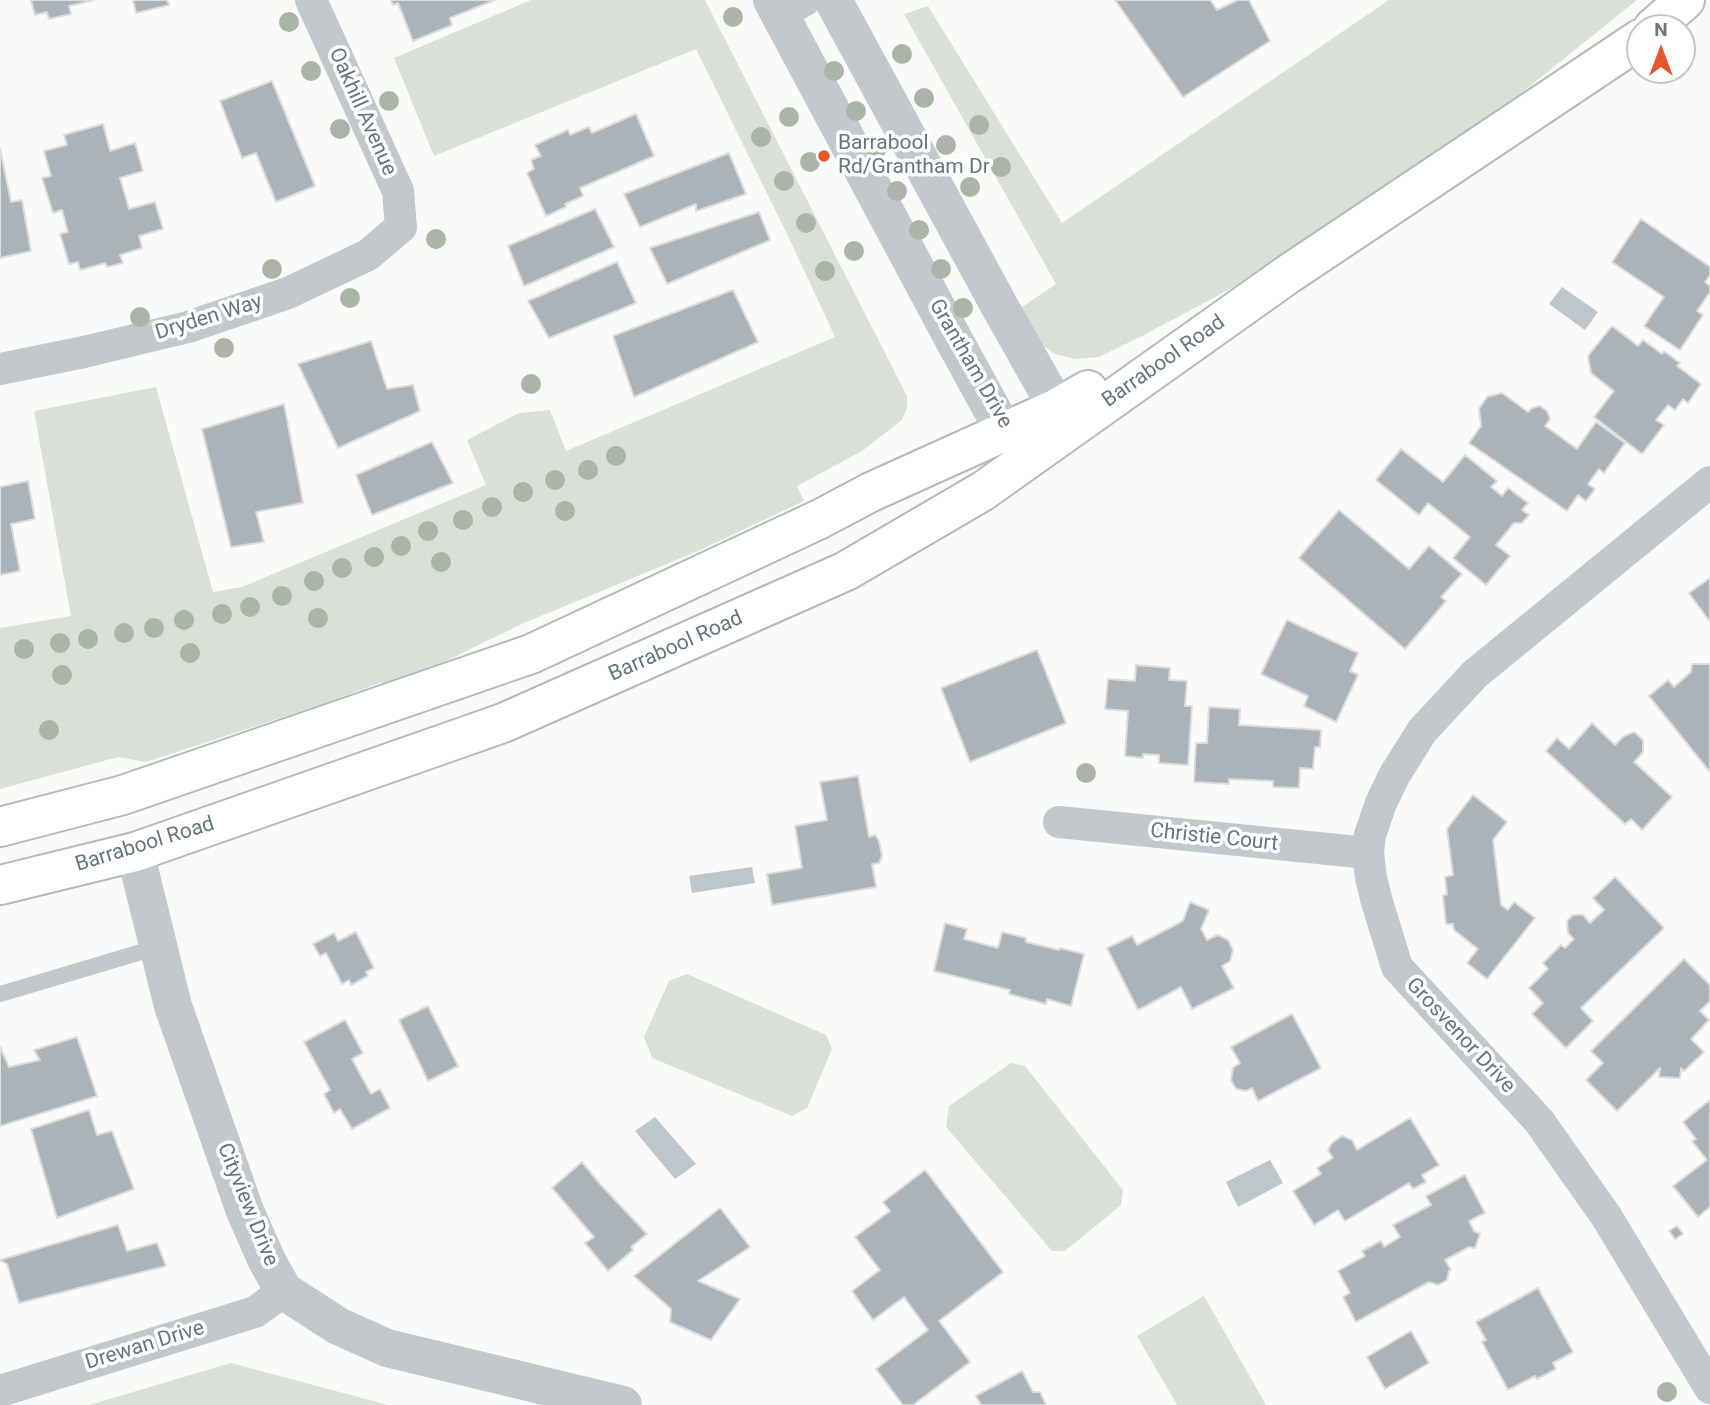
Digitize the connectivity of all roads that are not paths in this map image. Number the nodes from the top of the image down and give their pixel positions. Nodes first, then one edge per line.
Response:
1 (311, 0) edge
2 (833, 0) edge
3 (1685, 0) edge
4 (785, 5) edge
5 (1669, 14) edge
6 (1626, 48) edge
7 (401, 227) joint
8 (1287, 275) junction
9 (0, 369) edge
10 (1057, 408) junction
11 (1005, 433) junction
12 (1046, 446) junction
13 (1710, 482) edge
14 (122, 795) junction
15 (1059, 822) dead end
16 (0, 827) edge
17 (135, 852) junction
18 (1368, 853) junction
19 (0, 885) edge
20 (158, 947) junction
21 (0, 995) edge
22 (284, 1291) junction
23 (1710, 1388) edge
24 (0, 1391) edge
25 (623, 1405) edge

1 - 7 street, Oakhill Avenue
2 - 10 street
3 - 5 main road
4 - 11 street, Grantham Drive
6 - 8 main road, Barrabool Road
7 - 9 street, Dryden Way
8 - 10 main road, Barrabool Road
8 - 12 main road, Barrabool Road
10 - 11 main road, Barrabool Road
10 - 12 street
11 - 12 street, Grantham Drive
11 - 14 main road, Barrabool Road
12 - 17 main road, Barrabool Road
13 - 18 street, Grosvenor Drive
14 - 16 main road, Barrabool Road
14 - 17 main road
15 - 18 street, Christie Court
17 - 19 main road, Barrabool Road
17 - 20 street, Cityview Drive
18 - 23 street, Grosvenor Drive
20 - 21 lane
20 - 22 street, Cityview Drive
22 - 24 street, Drewan Drive
22 - 25 street, Cityview Drive

